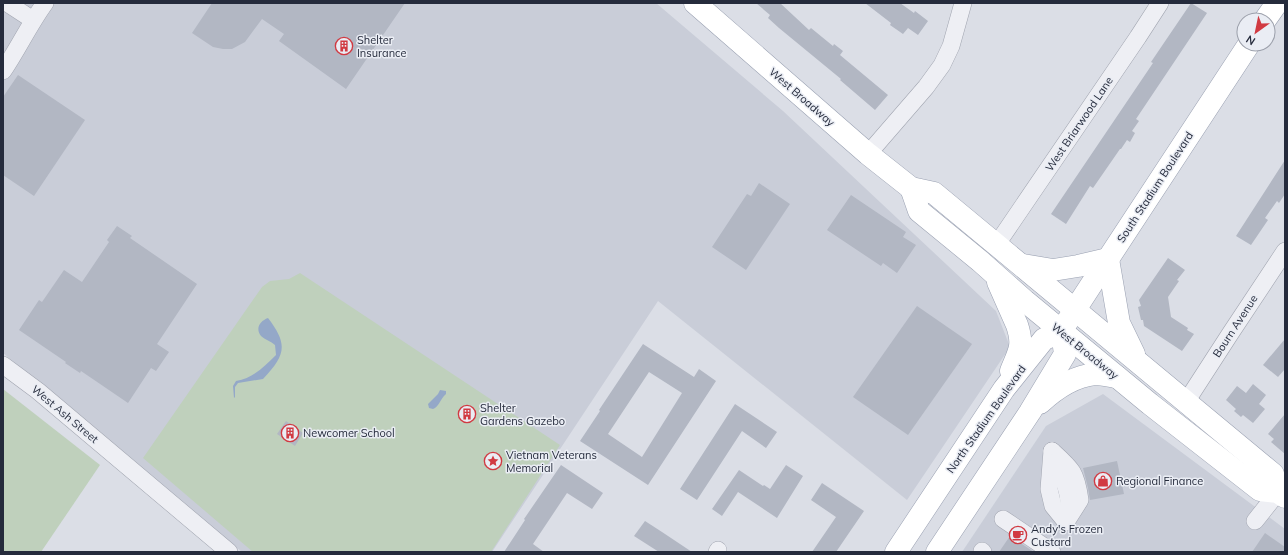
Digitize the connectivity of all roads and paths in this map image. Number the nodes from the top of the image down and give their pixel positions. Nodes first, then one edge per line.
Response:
1 (7, 3) edge
2 (45, 3) edge
3 (695, 3) edge
4 (963, 3) edge
5 (1160, 3) edge
6 (1277, 3) edge
7 (1271, 12) edge
8 (33, 20) junction
9 (1244, 52) edge
10 (3, 71) edge
11 (868, 154) junction
12 (911, 188) junction
13 (997, 244) junction
14 (1285, 251) edge
15 (1108, 259) junction
16 (1022, 265) junction
17 (994, 274) junction
18 (1075, 310) junction
19 (1062, 332) junction
20 (1138, 362) junction
21 (3, 365) edge
22 (1117, 378) junction
23 (1004, 389) junction
24 (1186, 402) junction
25 (1030, 412) junction
26 (1282, 495) edge
27 (1003, 519) dead end
28 (1255, 521) dead end
29 (1066, 522) joint
30 (942, 549) edge
31 (229, 552) edge
32 (896, 552) edge
33 (1052, 552) edge

1 - 8 street
2 - 8 street
3 - 11 main road, West Broadway
4 - 11 street
5 - 13 street, West Briarwood Lane
6 - 7 main road
8 - 10 street
9 - 15 main road, South Stadium Boulevard
11 - 12 main road, West Broadway
12 - 13 main road, West Broadway
12 - 17 main road, West Broadway
13 - 16 main road, West Broadway
14 - 24 street, Bourn Avenue
15 - 16 main road
15 - 18 main road, South Stadium Boulevard
15 - 20 main road
16 - 18 main road, West Broadway
17 - 19 main road, West Broadway
17 - 23 main road
18 - 19 main road, South Stadium Boulevard
18 - 20 main road, West Broadway
19 - 22 main road, West Broadway
19 - 23 main road, North Stadium Boulevard
19 - 25 main road
20 - 24 main road, West Broadway
21 - 31 street, West Ash Street
22 - 25 main road
22 - 26 main road, West Broadway
23 - 32 main road, North Stadium Boulevard
24 - 26 main road, West Broadway
25 - 30 main road
26 - 28 street
27 - 33 street
29 - 29 street

